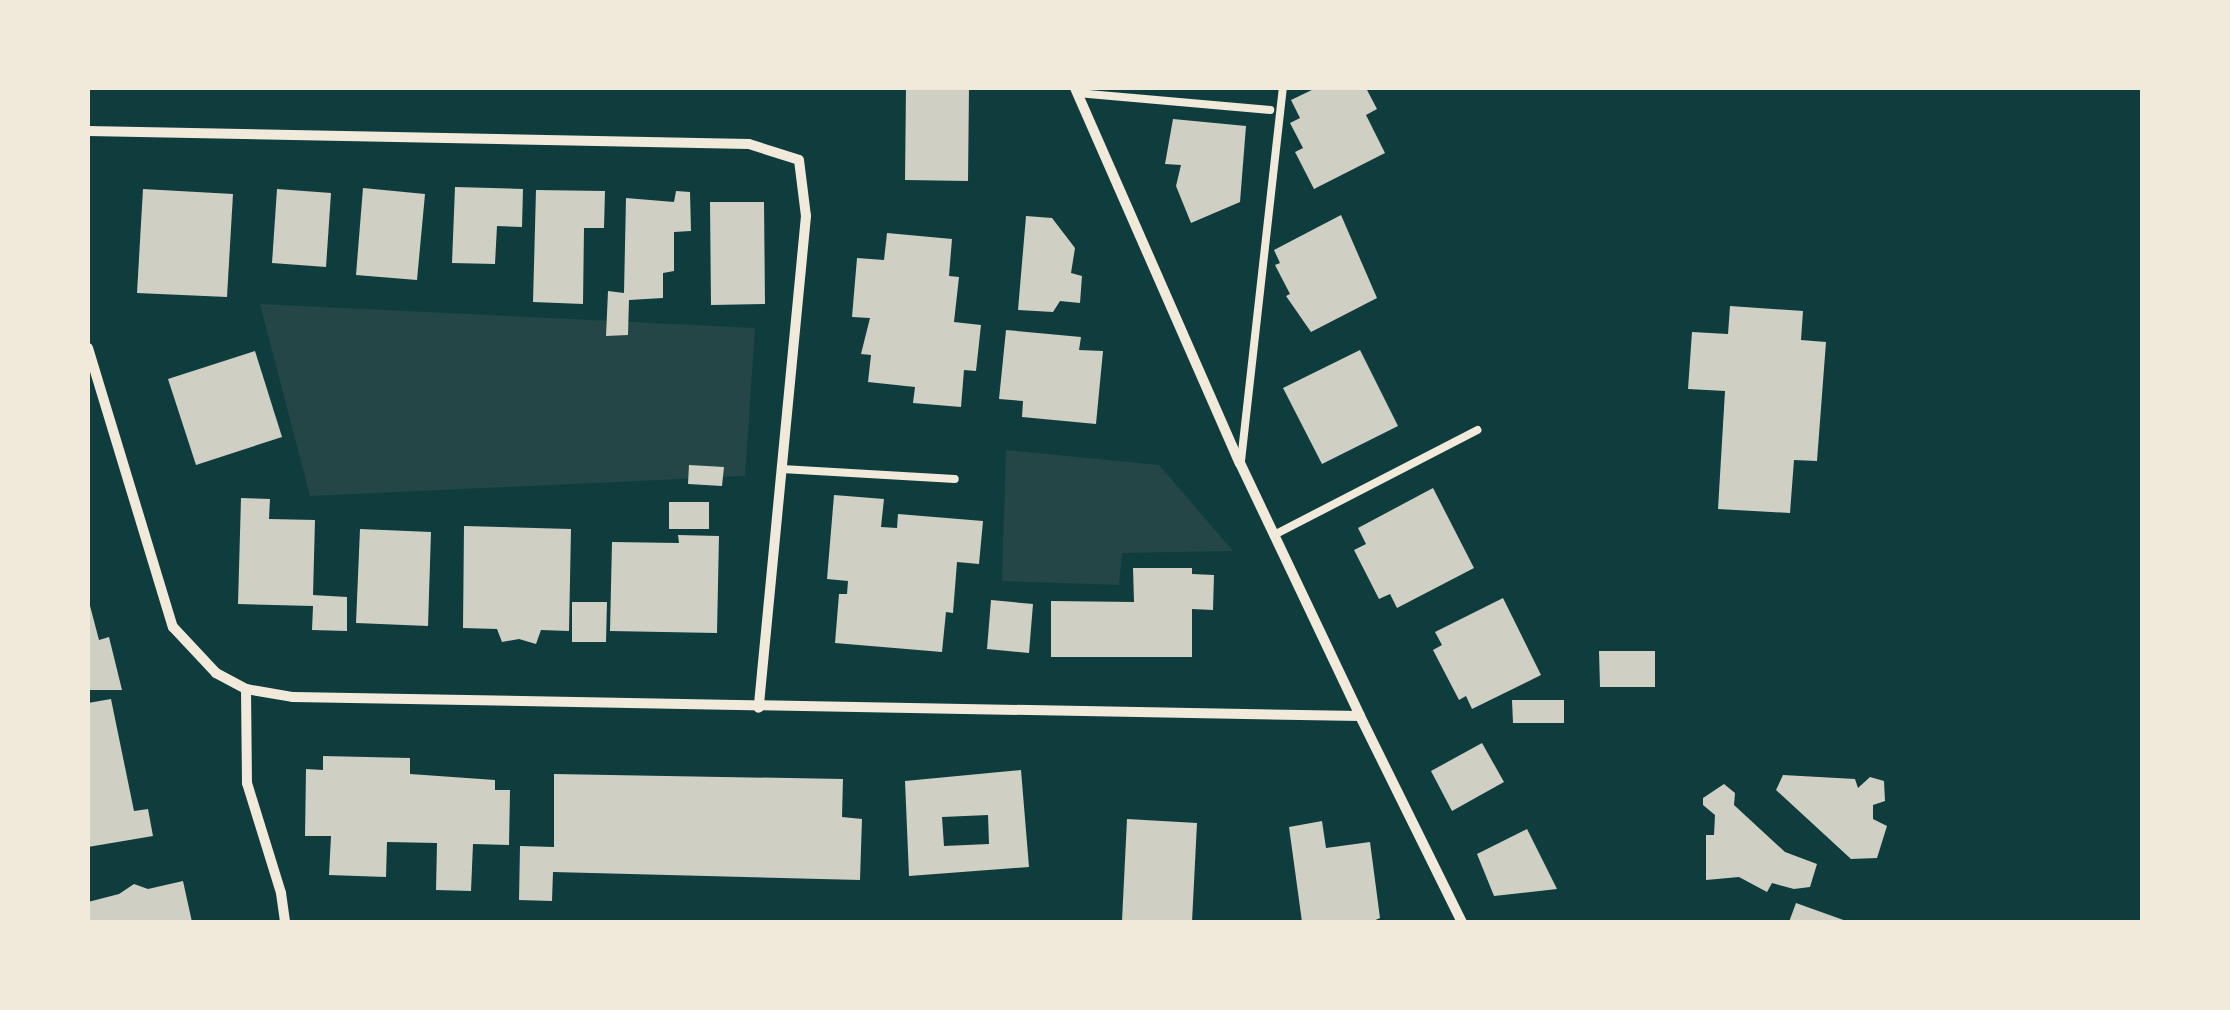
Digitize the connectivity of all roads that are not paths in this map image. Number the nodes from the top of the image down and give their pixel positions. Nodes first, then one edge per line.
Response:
1 (1283, 88) edge
2 (1076, 90) edge
3 (1270, 110) dead end
4 (88, 131) edge
5 (88, 348) edge
6 (1478, 430) dead end
7 (1240, 462) junction
8 (782, 468) junction
9 (955, 479) dead end
10 (1274, 534) junction
11 (246, 688) junction
12 (759, 708) junction
13 (1360, 716) junction
14 (284, 922) edge
15 (1462, 922) edge

1 - 7 lane
2 - 3 lane
2 - 7 street
4 - 8 street
5 - 11 street
6 - 10 lane
7 - 10 street
8 - 9 lane
8 - 12 street
10 - 13 street
11 - 12 street
11 - 14 street
12 - 13 street
13 - 15 street

